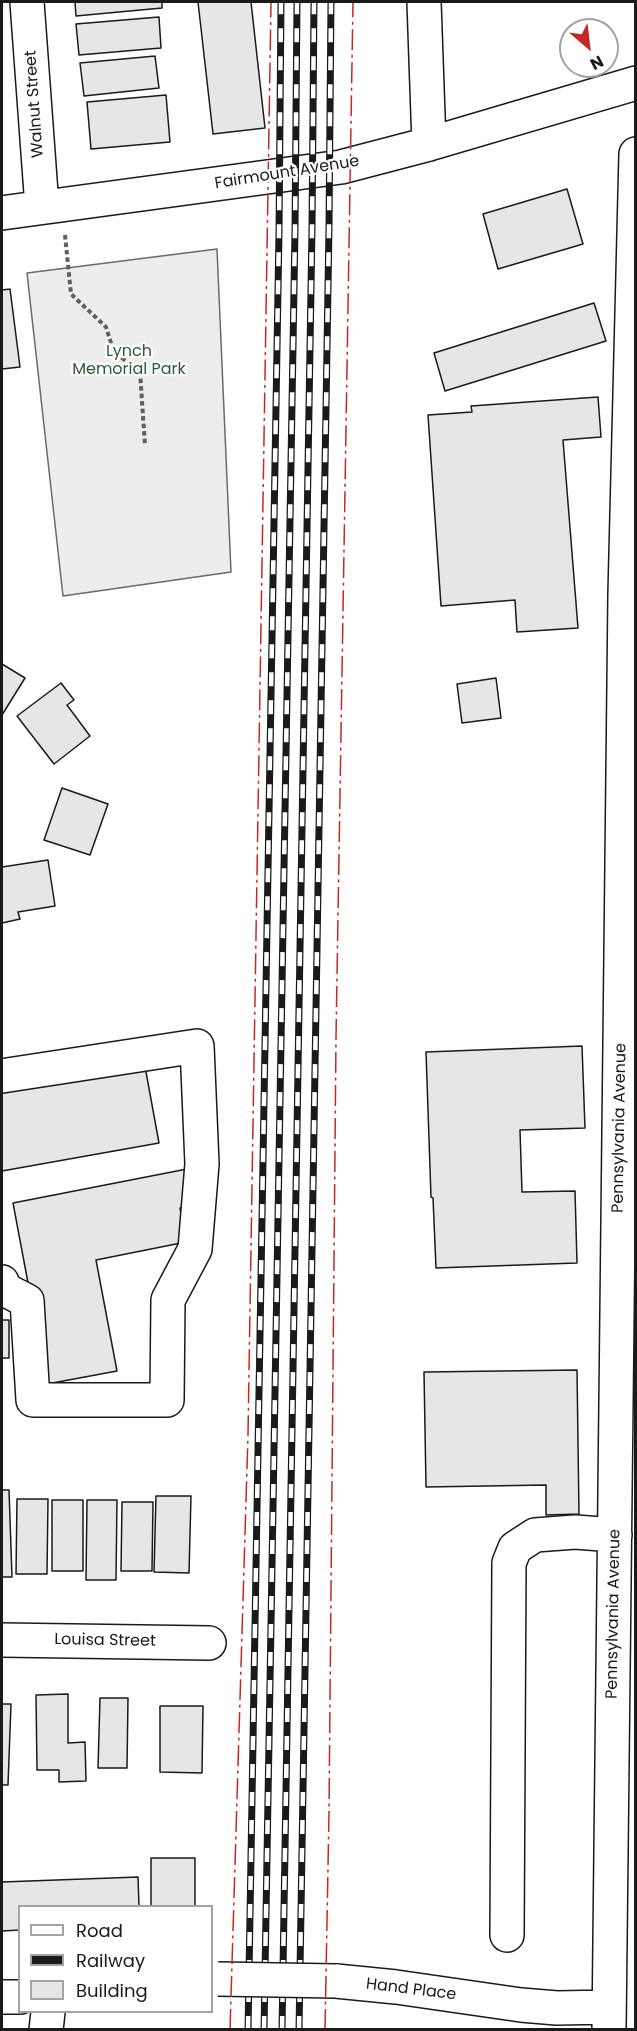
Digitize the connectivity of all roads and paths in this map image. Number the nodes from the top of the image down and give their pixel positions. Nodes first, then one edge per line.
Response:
1 (27, 2) edge
2 (424, 2) edge
3 (636, 83) edge
4 (429, 144) junction
5 (636, 154) edge
6 (52, 206) junction
7 (2, 213) edge
8 (633, 431) edge
9 (145, 445) dead end
10 (632, 475) edge
11 (630, 709) edge
12 (630, 779) edge
13 (2, 1076) edge
14 (628, 1097) edge
15 (2, 1282) edge
16 (626, 1386) edge
17 (626, 1475) edge
18 (615, 1535) junction
19 (2, 1640) edge
20 (209, 1643) dead end
21 (624, 1747) edge
22 (507, 1935) dead end
23 (215, 1979) edge
24 (18, 1997) edge
25 (2, 1998) edge
26 (616, 2004) edge
27 (48, 2013) edge
28 (46, 2030) edge

1 - 6 street, Walnut Street
2 - 4 street
3 - 4 street, Fairmount Avenue
4 - 6 street, Fairmount Avenue
5 - 8 street, Pennsylvania Avenue
6 - 7 street, Fairmount Avenue
6 - 9 path
8 - 10 street, Pennsylvania Avenue
10 - 11 street, Pennsylvania Avenue
11 - 12 street, Pennsylvania Avenue
12 - 14 street, Pennsylvania Avenue
13 - 15 street
14 - 16 street, Pennsylvania Avenue
16 - 17 street, Pennsylvania Avenue
17 - 18 street, Pennsylvania Avenue
18 - 21 street, Pennsylvania Avenue
18 - 22 street
19 - 20 street, Louisa Street
21 - 26 street, Pennsylvania Avenue
23 - 26 street, Hand Place, bridge
24 - 25 street
27 - 28 street

